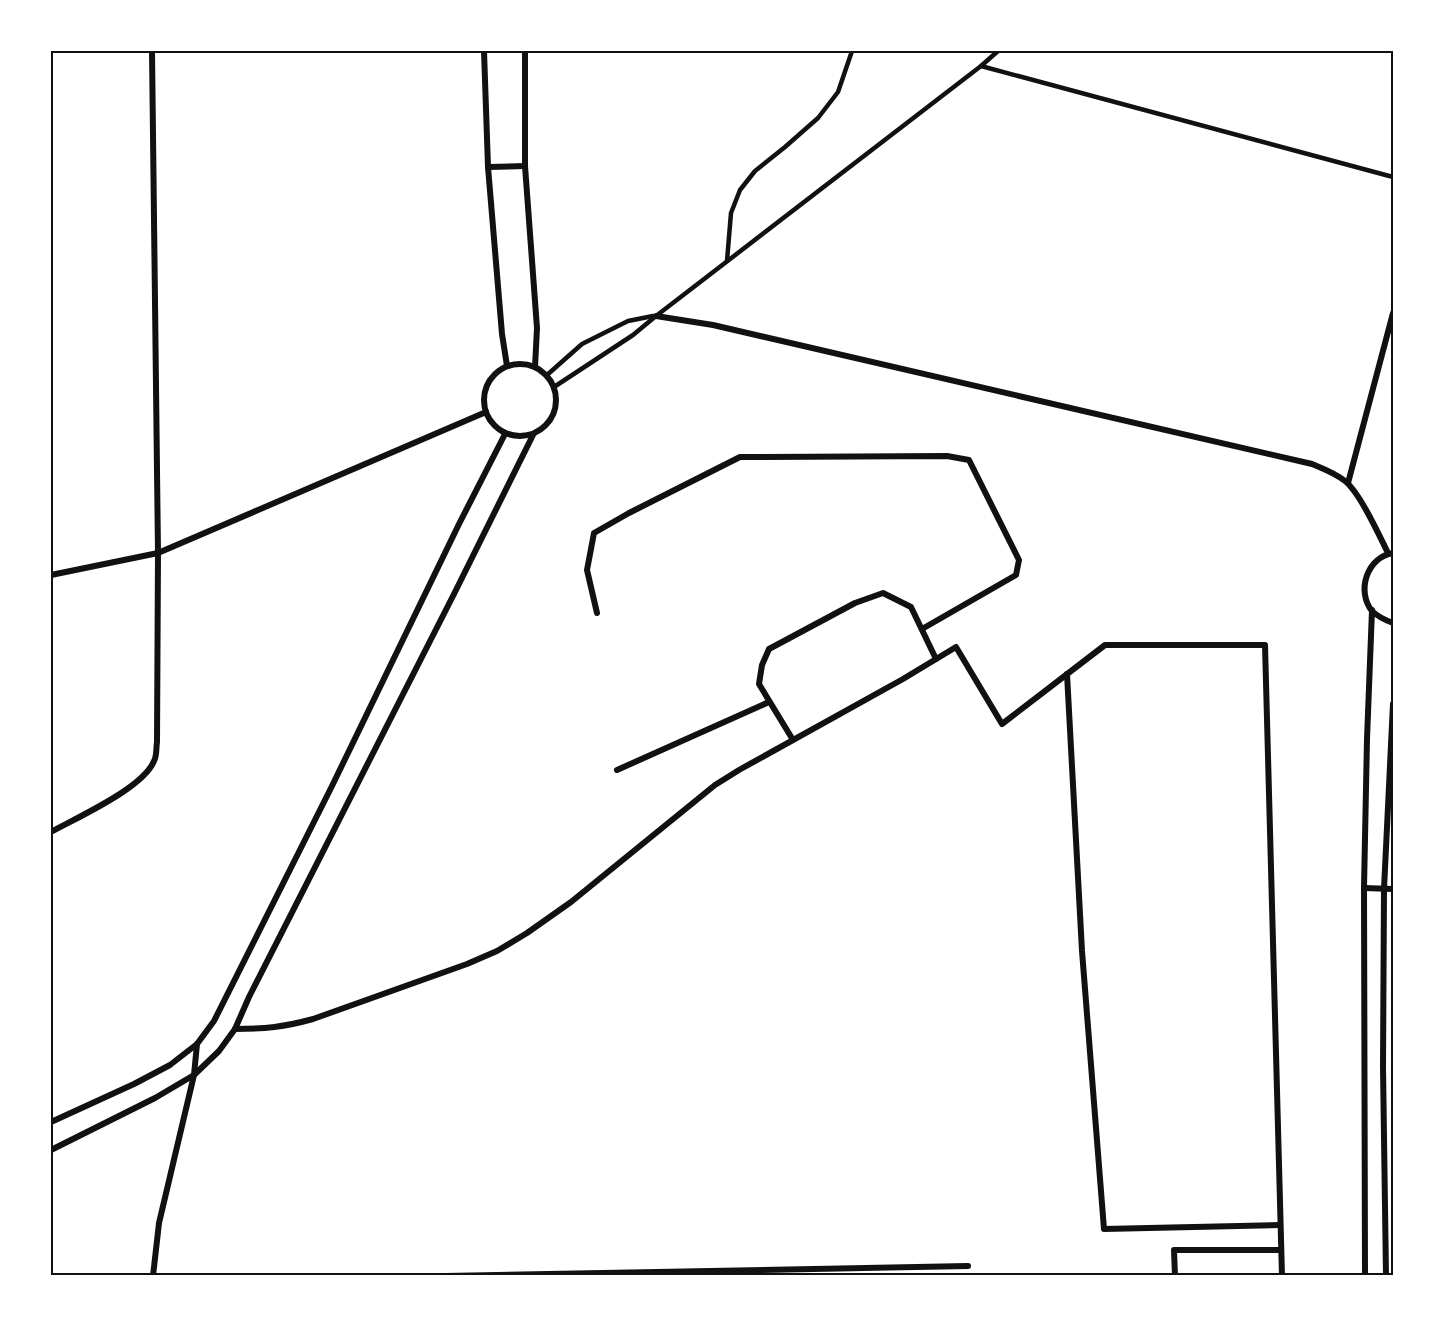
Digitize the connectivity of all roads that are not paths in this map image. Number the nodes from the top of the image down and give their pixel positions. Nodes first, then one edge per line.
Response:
1 (152, 51) edge
2 (484, 51) edge
3 (525, 51) edge
4 (852, 51) edge
5 (998, 51) edge
6 (981, 66) junction
7 (525, 166) junction
8 (488, 167) junction
9 (1393, 177) edge
10 (728, 261) junction
11 (1393, 313) edge
12 (656, 316) junction
13 (507, 366) junction
14 (535, 367) junction
15 (547, 375) junction
16 (554, 387) junction
17 (486, 412) junction
18 (505, 434) junction
19 (533, 435) junction
20 (1348, 483) junction
21 (158, 553) junction
22 (1391, 553) edge
23 (51, 575) edge
24 (1372, 610) junction
25 (597, 612) dead end
26 (1393, 623) edge
27 (922, 629) junction
28 (936, 659) junction
29 (1066, 674) junction
30 (769, 702) junction
31 (1393, 704) edge
32 (793, 740) junction
33 (617, 770) dead end
34 (51, 832) edge
35 (1364, 888) junction
36 (1384, 889) junction
37 (1393, 889) edge
38 (235, 1029) junction
39 (197, 1044) junction
40 (194, 1075) junction
41 (51, 1122) edge
42 (51, 1150) edge
43 (1280, 1225) junction
44 (1281, 1250) junction
45 (968, 1266) dead end
46 (153, 1276) edge
47 (445, 1276) edge
48 (1175, 1276) edge
49 (1282, 1276) edge
50 (1365, 1276) edge
51 (1386, 1276) edge

1 - 21 street
2 - 8 street
3 - 7 street
4 - 10 lane
5 - 6 lane
6 - 9 lane
6 - 10 lane
7 - 8 street
7 - 14 street
8 - 13 street
10 - 12 lane
11 - 20 street
12 - 15 lane
12 - 16 lane
12 - 20 street
13 - 14 street
13 - 17 street
14 - 15 street
15 - 16 street
16 - 19 street
17 - 18 street
17 - 21 street
18 - 19 street
18 - 39 street
19 - 38 street
20 - 22 street
21 - 23 street
21 - 34 street
22 - 24 street
24 - 26 street
24 - 35 street
25 - 27 street
27 - 28 street
27 - 30 street
28 - 29 street
28 - 32 street
29 - 43 street
29 - 43 street
30 - 32 street
30 - 33 street
31 - 36 street
32 - 38 street
35 - 36 street
35 - 50 street
36 - 37 street
36 - 51 street
38 - 40 street
39 - 40 street
39 - 41 street
40 - 42 street
40 - 46 street
43 - 44 street
44 - 48 street
44 - 49 street
45 - 47 street

